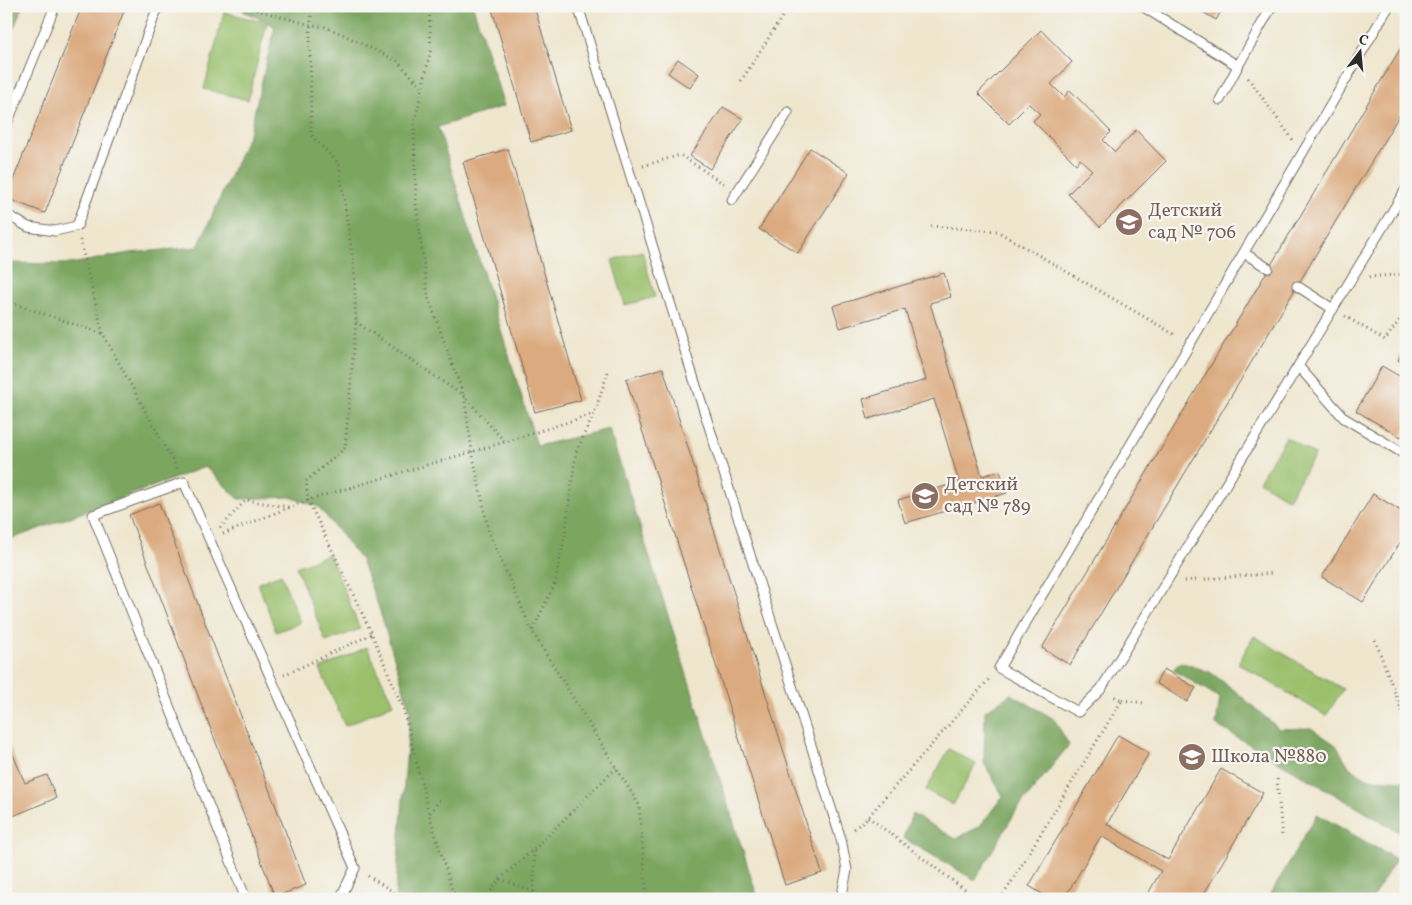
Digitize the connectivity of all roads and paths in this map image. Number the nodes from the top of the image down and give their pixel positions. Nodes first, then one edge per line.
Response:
1 (55, 6) edge
2 (158, 6) edge
3 (242, 6) edge
4 (312, 6) edge
5 (429, 6) edge
6 (578, 6) edge
7 (789, 6) edge
8 (1142, 6) edge
9 (1272, 6) edge
10 (1389, 6) edge
11 (311, 24) junction
12 (1238, 66) junction
13 (741, 81) dead end
14 (422, 87) junction
15 (1220, 100) dead end
16 (788, 112) dead end
17 (6, 126) edge
18 (1303, 153) junction
19 (640, 167) dead end
20 (1406, 189) edge
21 (735, 196) joint
22 (6, 214) edge
23 (77, 226) junction
24 (931, 226) dead end
25 (1244, 253) junction
26 (1268, 268) dead end
27 (1406, 274) edge
28 (1351, 279) junction
29 (1297, 286) dead end
30 (6, 301) edge
31 (1334, 309) junction
32 (1406, 311) edge
33 (356, 322) junction
34 (103, 334) junction
35 (1191, 344) junction
36 (1299, 367) junction
37 (608, 372) dead end
38 (464, 396) junction
39 (594, 414) junction
40 (505, 442) junction
41 (472, 450) junction
42 (1406, 456) edge
43 (184, 482) junction
44 (308, 500) junction
45 (289, 508) junction
46 (209, 539) junction
47 (1274, 573) dead end
48 (1166, 582) junction
49 (532, 631) junction
50 (372, 634) junction
51 (1375, 640) dead end
52 (999, 668) junction
53 (272, 680) junction
54 (1101, 689) junction
55 (1122, 700) junction
56 (1144, 703) dead end
57 (1406, 722) edge
58 (616, 768) junction
59 (1277, 779) dead end
60 (440, 800) dead end
61 (429, 814) junction
62 (1282, 836) dead end
63 (534, 849) junction
64 (355, 868) junction
65 (500, 879) junction
66 (534, 892) junction
67 (246, 899) edge
68 (340, 899) edge
69 (405, 899) edge
70 (455, 899) edge
71 (485, 899) edge
72 (545, 899) edge
73 (647, 899) edge
74 (841, 899) edge
75 (977, 899) edge
76 (1001, 899) edge

1 - 17 lane
2 - 23 lane
3 - 11 path
4 - 11 path
5 - 14 path
6 - 74 lane
7 - 13 path
8 - 12 lane
9 - 12 lane
10 - 18 lane
11 - 14 path
11 - 33 path
12 - 15 lane
12 - 18 path
14 - 38 path
16 - 21 lane
18 - 25 lane
19 - 21 path
20 - 28 lane
22 - 23 lane
23 - 34 path
24 - 35 path
25 - 26 lane
25 - 35 lane
27 - 28 path
28 - 31 lane
29 - 31 lane
30 - 34 path
31 - 32 path
31 - 36 lane
33 - 38 path
33 - 44 path
34 - 43 path
35 - 52 lane
36 - 42 lane
36 - 48 lane
37 - 39 path
38 - 40 path
38 - 41 path
39 - 40 path
39 - 49 path
40 - 41 path
41 - 44 path
41 - 49 path
43 - 46 lane
43 - 67 lane
44 - 45 path
44 - 50 path
45 - 46 path
45 - 46 path
46 - 53 lane
47 - 48 path
48 - 54 lane
49 - 58 path
50 - 53 path
50 - 61 path
51 - 57 path
52 - 54 lane
52 - 75 path
53 - 64 lane
54 - 55 path
55 - 56 path
55 - 76 path
58 - 63 path
58 - 73 path
59 - 62 path
60 - 61 path
61 - 70 path
63 - 65 path
63 - 66 path
64 - 68 lane
64 - 69 path
65 - 66 path
65 - 71 path
66 - 72 path

